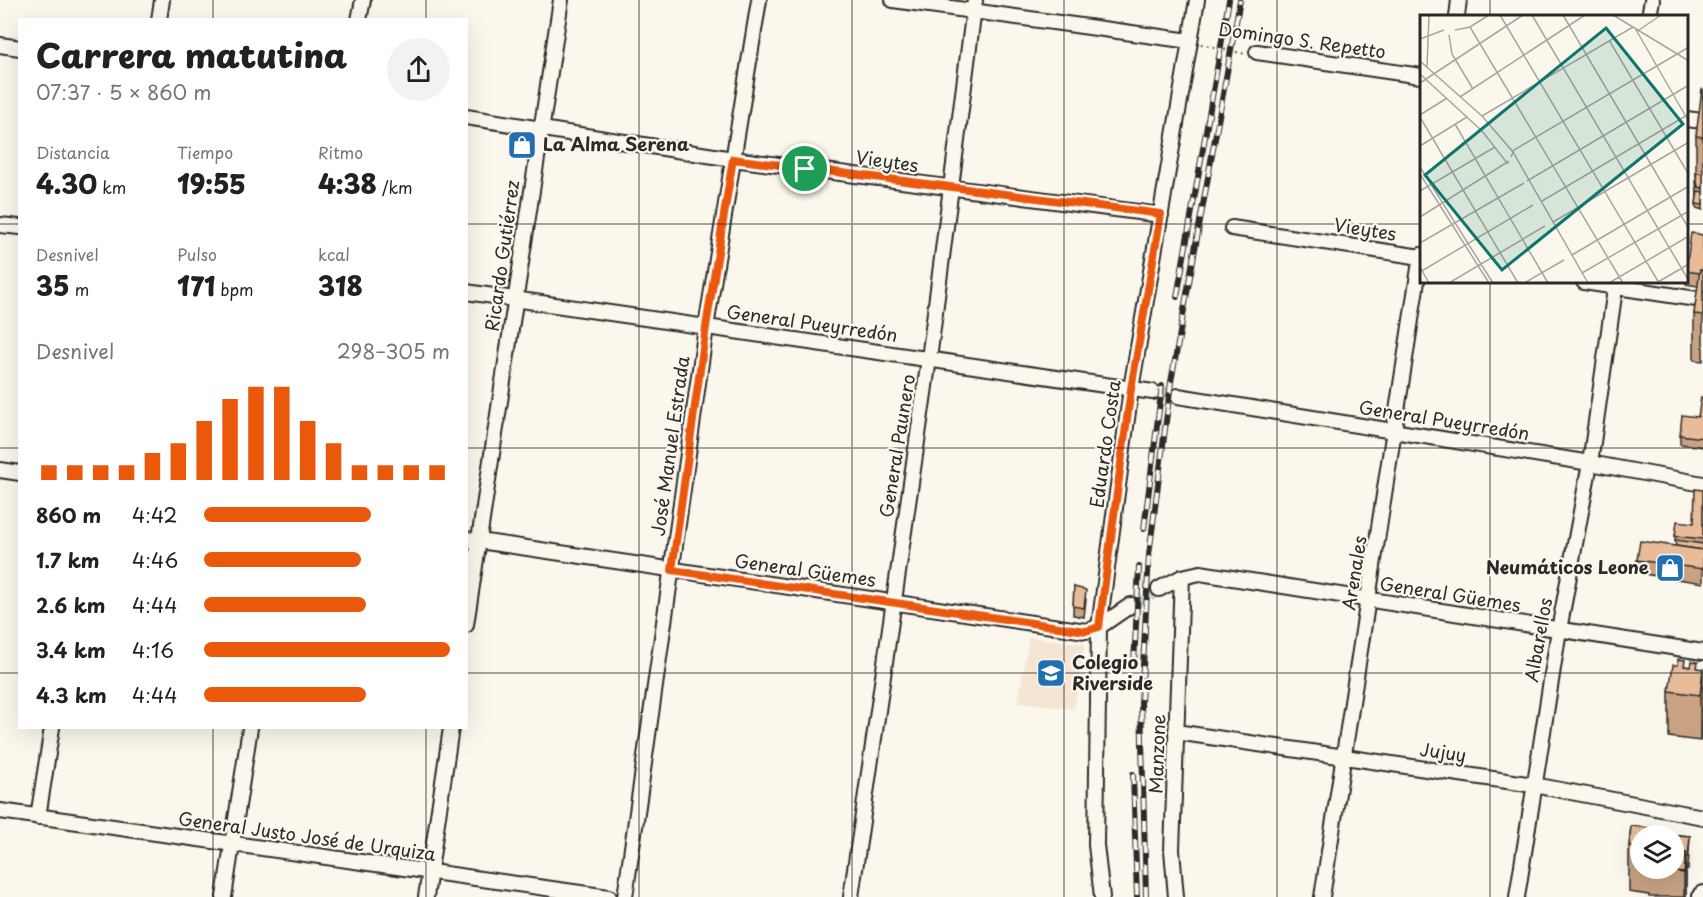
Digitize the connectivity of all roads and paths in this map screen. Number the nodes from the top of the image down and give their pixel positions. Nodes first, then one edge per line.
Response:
1 (162, 0) edge
2 (363, 0) edge
3 (561, 0) edge
4 (759, 0) edge
5 (893, 0) edge
6 (1197, 0) edge
7 (1460, 0) edge
8 (1652, 0) edge
9 (974, 6) edge
10 (1457, 15) edge
11 (1649, 15) edge
12 (159, 18) edge
13 (359, 18) edge
14 (1190, 41) junction
15 (0, 45) edge
16 (18, 48) edge
17 (1257, 52) joint
18 (1420, 76) edge
19 (468, 117) edge
20 (1688, 119) edge
21 (1703, 121) edge
22 (540, 129) junction
23 (733, 159) junction
24 (949, 189) junction
25 (1161, 214) junction
26 (0, 225) edge
27 (18, 227) edge
28 (1232, 228) dead end
29 (1420, 256) edge
30 (1420, 262) edge
31 (1616, 284) edge
32 (468, 292) edge
33 (515, 299) junction
34 (1703, 300) edge
35 (706, 327) junction
36 (929, 359) junction
37 (1131, 389) junction
38 (1153, 392) tunnel mouth
39 (1178, 396) tunnel mouth
40 (1394, 431) junction
41 (1590, 463) junction
42 (0, 470) edge
43 (18, 473) edge
44 (1703, 484) edge
45 (473, 540) edge
46 (672, 570) junction
47 (1182, 577) junction
48 (1159, 589) tunnel mouth
49 (468, 601) edge
50 (1369, 601) junction
51 (892, 602) junction
52 (1131, 606) tunnel mouth
53 (1099, 627) junction
54 (1558, 630) junction
55 (1703, 652) edge
56 (52, 729) edge
57 (250, 729) edge
58 (451, 729) edge
59 (1176, 732) junction
60 (1346, 756) junction
61 (1534, 785) junction
62 (0, 811) edge
63 (1703, 816) edge
64 (38, 817) junction
65 (232, 844) junction
66 (430, 872) junction
67 (224, 897) edge
68 (426, 897) edge
69 (609, 897) edge
70 (625, 897) edge
71 (851, 897) edge
72 (1102, 897) edge
73 (1176, 897) edge
74 (1322, 897) edge
75 (1517, 897) edge

1 - 12 street
2 - 13 street
3 - 22 street, Ricardo Gutiérrez
4 - 23 street, José Manuel Estrada
5 - 9 street, Domingo S. Repetto
6 - 14 street, Eduardo Costa
7 - 10 street
8 - 11 street
9 - 14 street, Domingo S. Repetto
9 - 24 street, General Paunero
14 - 17 path, Domingo S. Repetto
14 - 25 street, Eduardo Costa
15 - 16 street
17 - 18 street, Domingo S. Repetto
19 - 22 street, Vieytes
20 - 21 street
22 - 23 street, Vieytes
22 - 33 street, Ricardo Gutiérrez
23 - 24 street, Vieytes
23 - 35 street, José Manuel Estrada
24 - 25 street, Vieytes
24 - 36 street, General Paunero
25 - 37 street, Eduardo Costa
26 - 27 street
28 - 29 street, Vieytes
30 - 40 street, Arenales
31 - 34 street
31 - 41 street, Albarellos
32 - 33 street, General Pueyrredón
33 - 35 street, General Pueyrredón
33 - 45 street, Ricardo Gutiérrez
35 - 36 street, General Pueyrredón
35 - 46 street, José Manuel Estrada
36 - 37 street, General Pueyrredón
36 - 51 street, General Paunero
37 - 38 street, General Pueyrredón
37 - 53 street, Eduardo Costa
39 - 40 street, General Pueyrredón
40 - 41 street, General Pueyrredón
40 - 50 street, Arenales
41 - 44 street, General Pueyrredón
41 - 54 street, Albarellos
42 - 43 street
45 - 46 street, General Güemes
45 - 49 street, Ricardo Gutiérrez
46 - 51 street, General Güemes
46 - 70 street, José Manuel Estrada
47 - 48 street, General Güemes
47 - 50 street, General Güemes
47 - 59 street, Manzone
50 - 54 street, General Güemes
50 - 60 street, Arenales
51 - 53 street, General Güemes
51 - 71 street, General Paunero
52 - 53 street
53 - 72 street, Eduardo Costa
54 - 55 street, General Güemes
54 - 61 street, Albarellos
56 - 64 street
57 - 65 street
58 - 66 street
59 - 60 street, Jujuy
59 - 73 street, Manzone
60 - 61 street, Jujuy
60 - 74 street, Arenales
61 - 63 street, Jujuy
61 - 75 street, Albarellos
62 - 64 street, General Justo José de Urquiza
64 - 65 street, General Justo José de Urquiza
65 - 66 street, General Justo José de Urquiza
65 - 67 street
66 - 68 street
66 - 69 street, General Justo José de Urquiza

